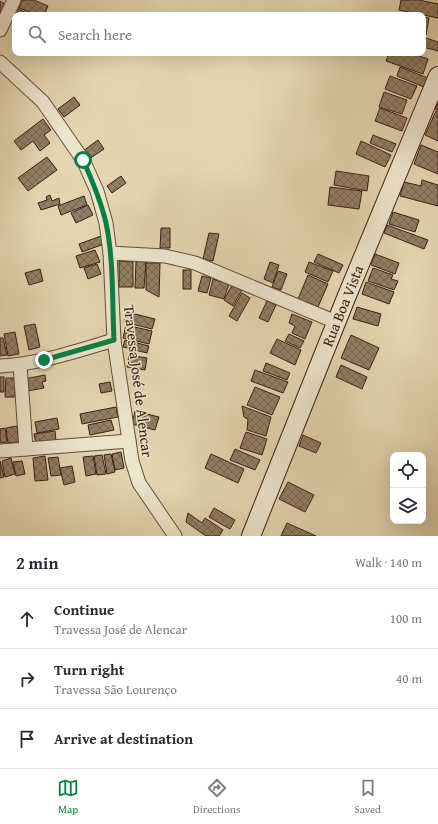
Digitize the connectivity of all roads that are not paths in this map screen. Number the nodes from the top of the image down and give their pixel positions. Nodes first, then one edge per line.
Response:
1 (14, 0) edge
2 (0, 30) edge
3 (0, 62) edge
4 (438, 76) edge
5 (110, 253) junction
6 (336, 322) junction
7 (114, 340) junction
8 (20, 365) junction
9 (0, 366) edge
10 (129, 441) junction
11 (26, 449) junction
12 (0, 451) edge
13 (175, 536) edge
14 (251, 536) edge

1 - 2 street
3 - 5 street, Travessa José de Alencar
4 - 6 street, Rua Boa Vista
5 - 6 street
5 - 7 street, Travessa José de Alencar
6 - 14 street, Rua Boa Vista
7 - 8 street
7 - 10 street, Travessa José de Alencar
8 - 9 street
8 - 11 street
10 - 11 street
10 - 13 street, Travessa José de Alencar
11 - 12 street

